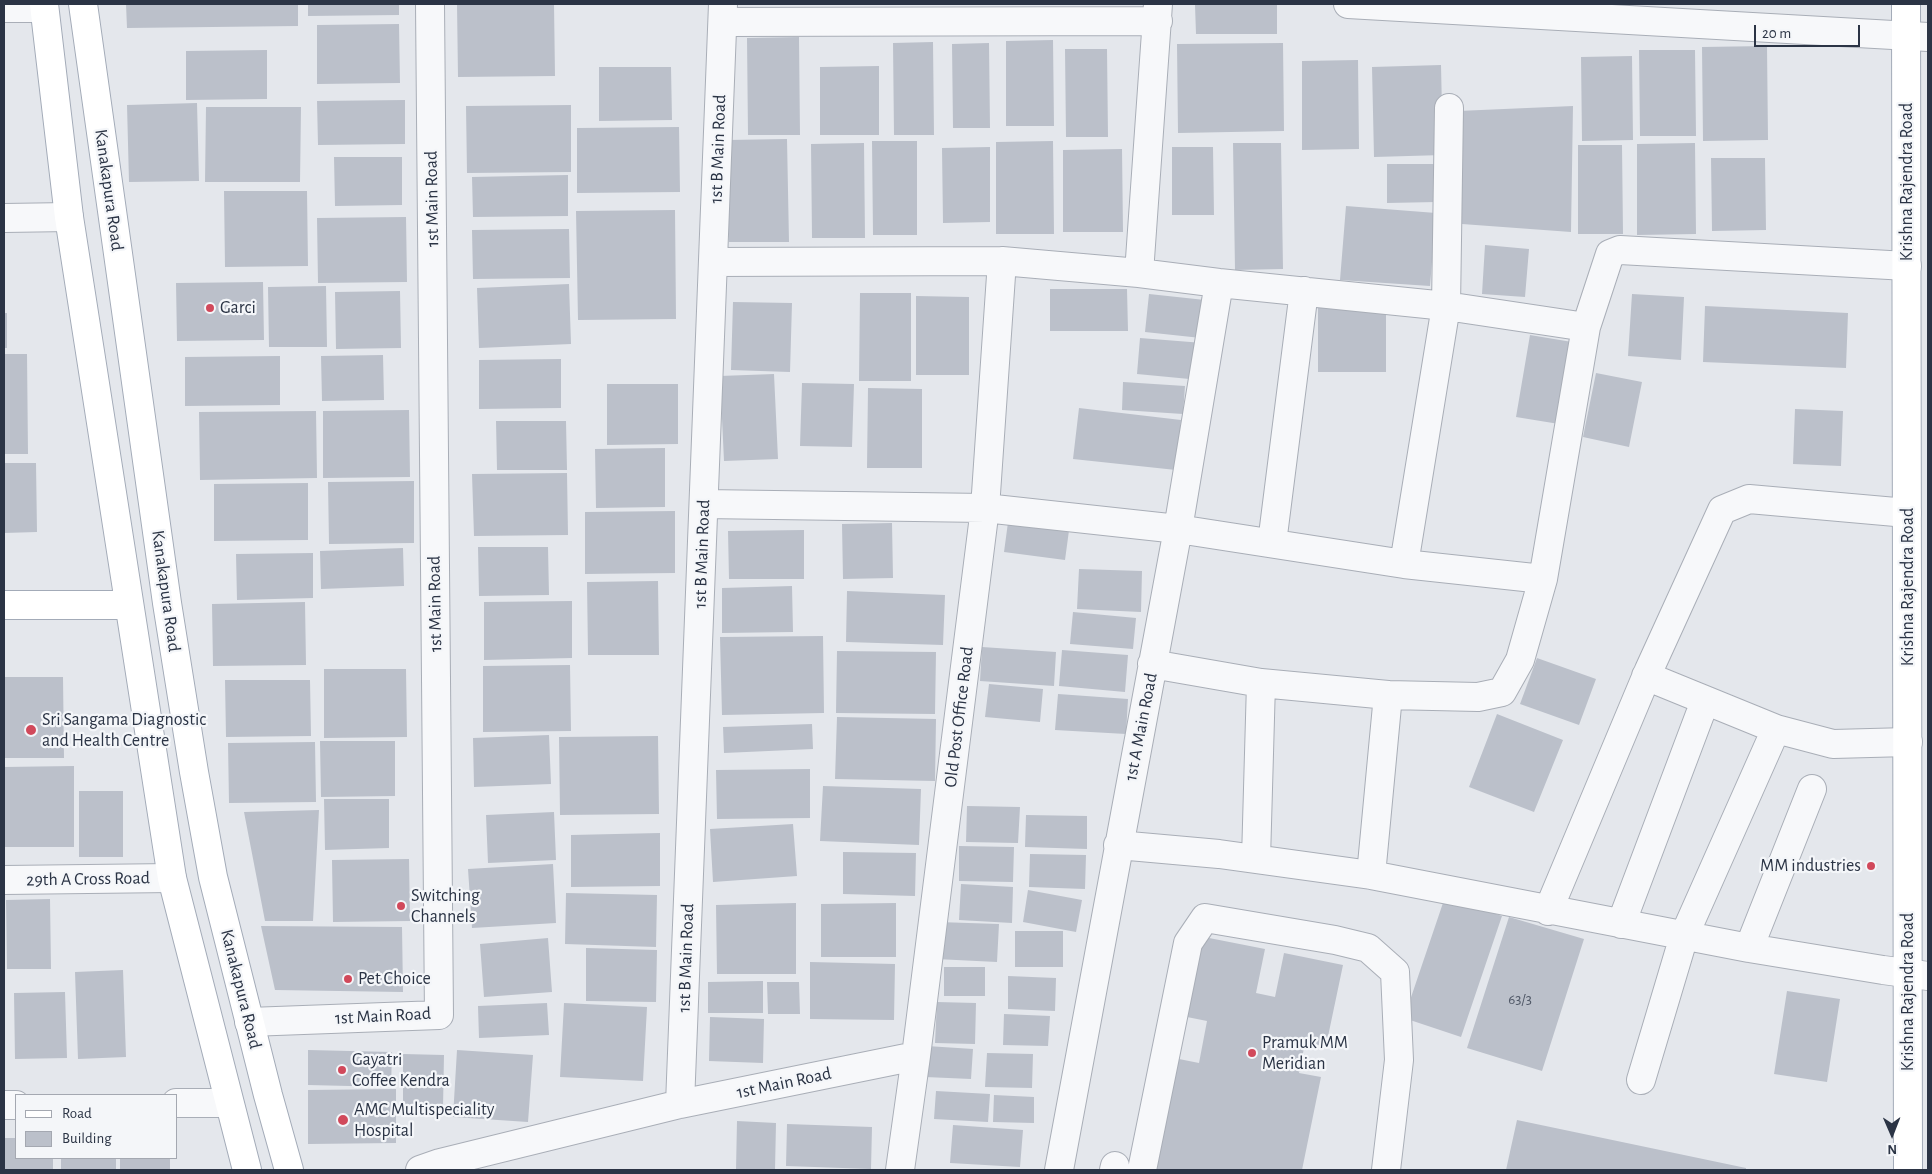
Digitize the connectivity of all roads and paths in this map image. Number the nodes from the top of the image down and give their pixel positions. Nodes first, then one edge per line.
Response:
1 (83, 4) edge
2 (430, 4) edge
3 (1348, 4) edge
4 (1906, 4) edge
5 (44, 6) edge
6 (4, 8) edge
7 (1158, 12) edge
8 (723, 13) edge
9 (1917, 36) edge
10 (1449, 108) dead end
11 (4, 218) edge
12 (69, 218) junction
13 (713, 262) junction
14 (1002, 262) junction
15 (1907, 266) junction
16 (1139, 273) junction
17 (1219, 283) junction
18 (1304, 291) junction
19 (1446, 306) junction
20 (1586, 327) junction
21 (704, 504) junction
22 (985, 508) junction
23 (1907, 513) junction
24 (1178, 529) junction
25 (1272, 544) junction
26 (1404, 564) junction
27 (1543, 579) junction
28 (4, 605) edge
29 (129, 605) junction
30 (1152, 664) junction
31 (1646, 676) junction
32 (1261, 684) junction
33 (1388, 695) junction
34 (1705, 702) junction
35 (1776, 730) junction
36 (1908, 742) junction
37 (1812, 788) dead end
38 (1118, 844) junction
39 (1256, 859) junction
40 (1371, 875) junction
41 (172, 878) junction
42 (4, 880) edge
43 (1548, 911) junction
44 (1621, 924) junction
45 (1684, 936) junction
46 (1918, 944) edge
47 (1748, 948) junction
48 (1918, 975) edge
49 (249, 1022) junction
50 (916, 1056) junction
51 (1641, 1080) dead end
52 (178, 1103) edge
53 (229, 1103) junction
54 (680, 1104) junction
55 (247, 1170) edge
56 (288, 1170) edge
57 (420, 1170) edge
58 (900, 1170) edge
59 (1059, 1170) edge
60 (1142, 1170) edge
61 (1386, 1170) edge
62 (1908, 1170) edge

1 - 49 main road, Kanakapura Road
2 - 49 street, 1st Main Road
3 - 9 street
4 - 9 main road, Krishna Rajendra Road
5 - 6 street
5 - 12 main road
7 - 8 street
7 - 16 street
8 - 13 street, 1st B Main Road
9 - 15 main road, Krishna Rajendra Road
10 - 19 street
11 - 12 street
12 - 29 main road
13 - 14 street
13 - 21 street, 1st B Main Road
14 - 16 street
14 - 22 street, Old Post Office Road
15 - 20 street
15 - 23 main road, Krishna Rajendra Road
16 - 17 street
17 - 18 street
17 - 24 street, 1st A Main Road
18 - 19 street
18 - 25 street
19 - 20 street
19 - 26 street
20 - 27 street
21 - 22 street
21 - 54 street, 1st B Main Road
22 - 24 street
22 - 50 street, Old Post Office Road
23 - 31 street
23 - 36 main road, Krishna Rajendra Road
24 - 25 street
24 - 30 street, 1st A Main Road
25 - 26 street
26 - 27 street
27 - 33 street
28 - 29 main road
29 - 41 main road
30 - 32 street
30 - 38 street, 1st A Main Road
31 - 34 street
31 - 43 street
32 - 33 street
32 - 39 street
33 - 40 street
34 - 35 street
34 - 44 street
35 - 36 street
35 - 45 street
36 - 46 main road, Krishna Rajendra Road
37 - 47 street
38 - 39 street
38 - 59 street, 1st A Main Road
39 - 40 street
40 - 43 street
41 - 42 street, 29th A Cross Road
41 - 53 main road
43 - 44 street
44 - 45 street
45 - 47 street
45 - 51 street
46 - 48 main road, Krishna Rajendra Road
47 - 48 street
48 - 62 main road, Krishna Rajendra Road
49 - 56 main road, Kanakapura Road
50 - 54 street, 1st Main Road
50 - 58 street, Old Post Office Road
52 - 53 street
53 - 55 main road
54 - 57 street, 1st Main Road
60 - 61 street

